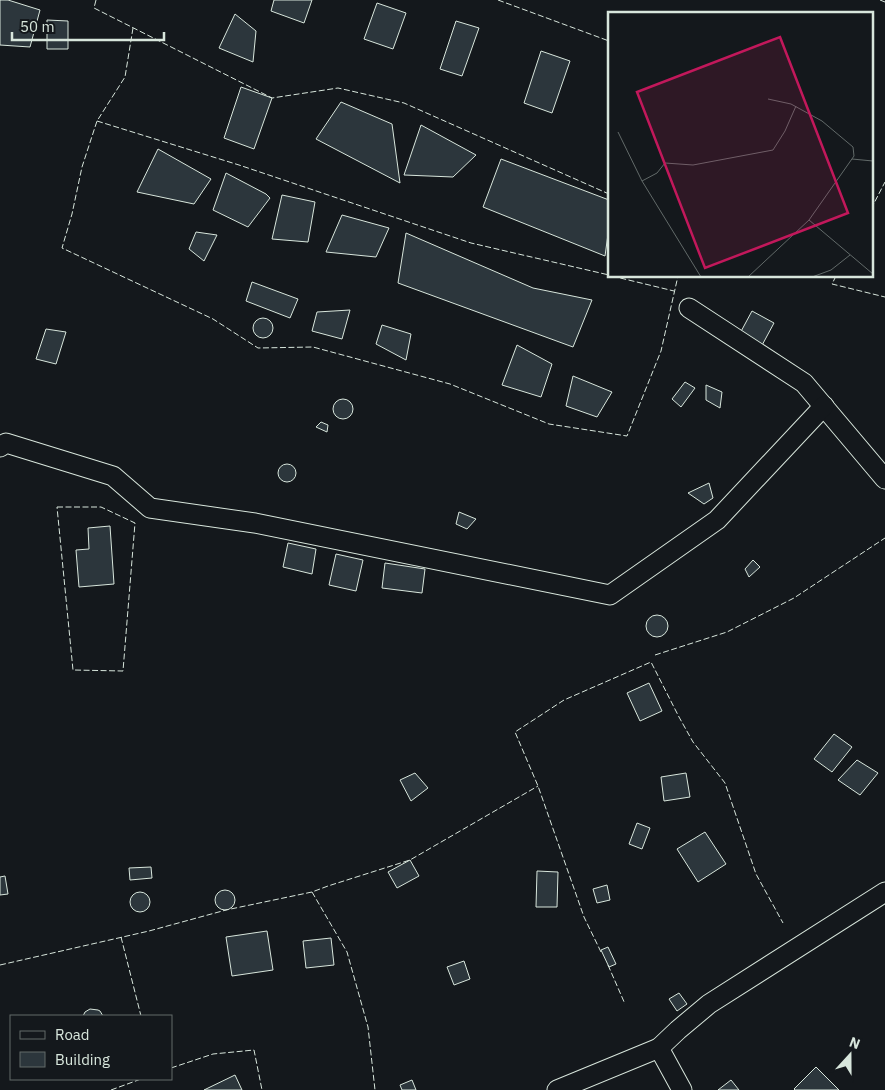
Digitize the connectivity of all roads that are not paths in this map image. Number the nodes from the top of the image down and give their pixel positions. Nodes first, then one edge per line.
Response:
1 (689, 308) dead end
2 (824, 406) junction
3 (0, 447) edge
4 (885, 479) edge
5 (885, 892) edge
6 (659, 1048) junction
7 (557, 1090) edge
8 (682, 1090) edge

1 - 2 street
2 - 3 street
2 - 4 street
5 - 6 street
6 - 7 street
6 - 8 street

